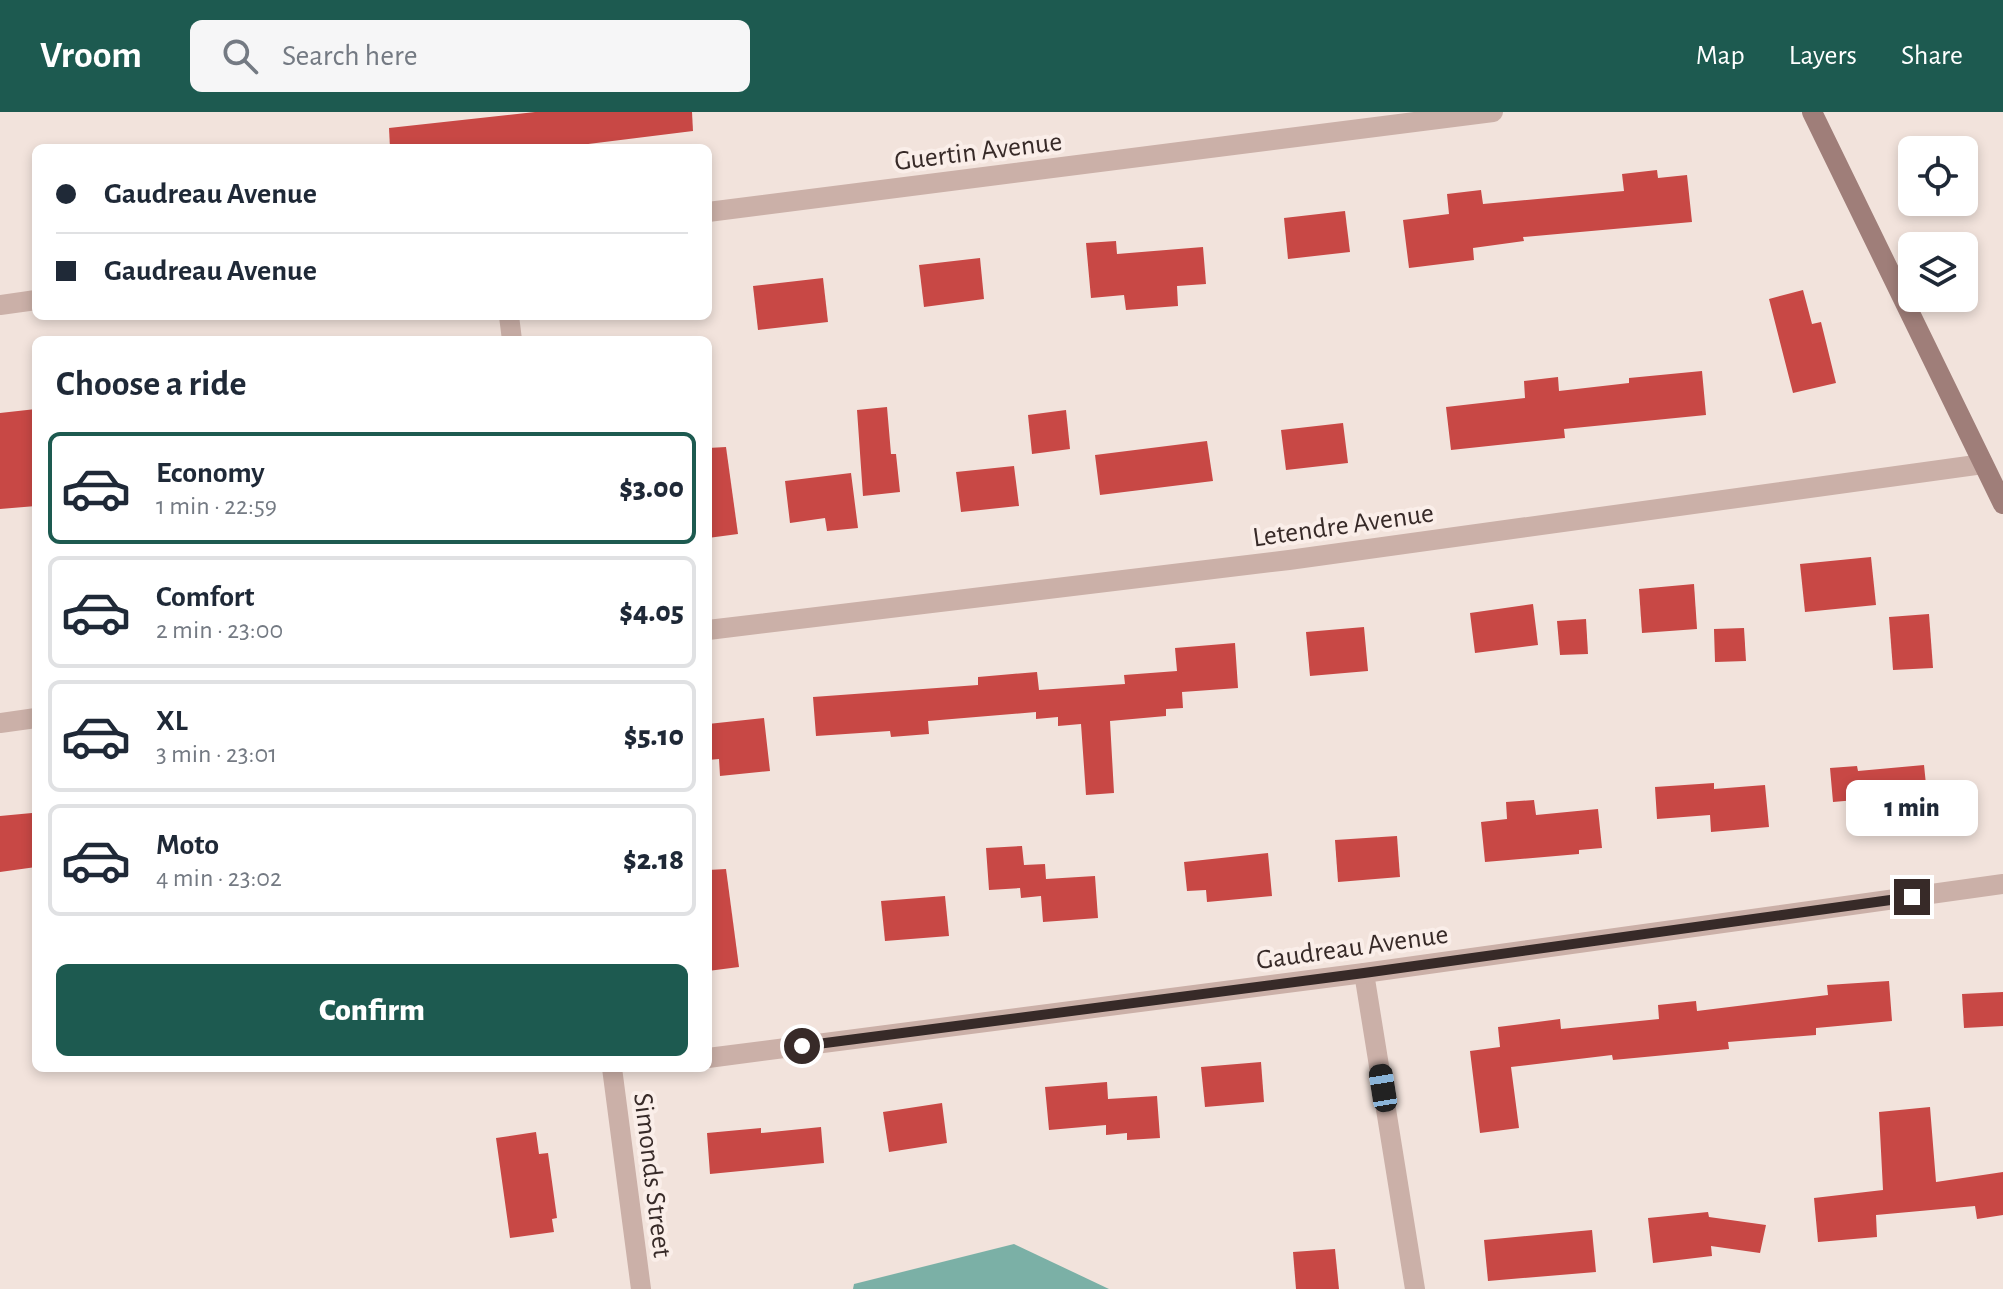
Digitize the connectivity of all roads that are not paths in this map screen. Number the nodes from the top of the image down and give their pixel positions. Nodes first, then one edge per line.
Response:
1 (1493, 112) edge
2 (1812, 112) edge
3 (712, 211) edge
4 (32, 301) edge
5 (0, 305) edge
6 (1983, 464) junction
7 (2003, 504) edge
8 (712, 630) edge
9 (32, 719) edge
10 (0, 723) edge
11 (2003, 884) edge
12 (1364, 973) junction
13 (712, 1057) edge
14 (619, 1072) edge
15 (641, 1289) edge
16 (1415, 1289) edge

1 - 3 street, Guertin Avenue
2 - 6 main road
4 - 5 street
6 - 7 main road
6 - 8 street, Letendre Avenue
9 - 10 street
11 - 12 street, Gaudreau Avenue
12 - 13 street, Gaudreau Avenue
12 - 16 street
14 - 15 street, Simonds Street

